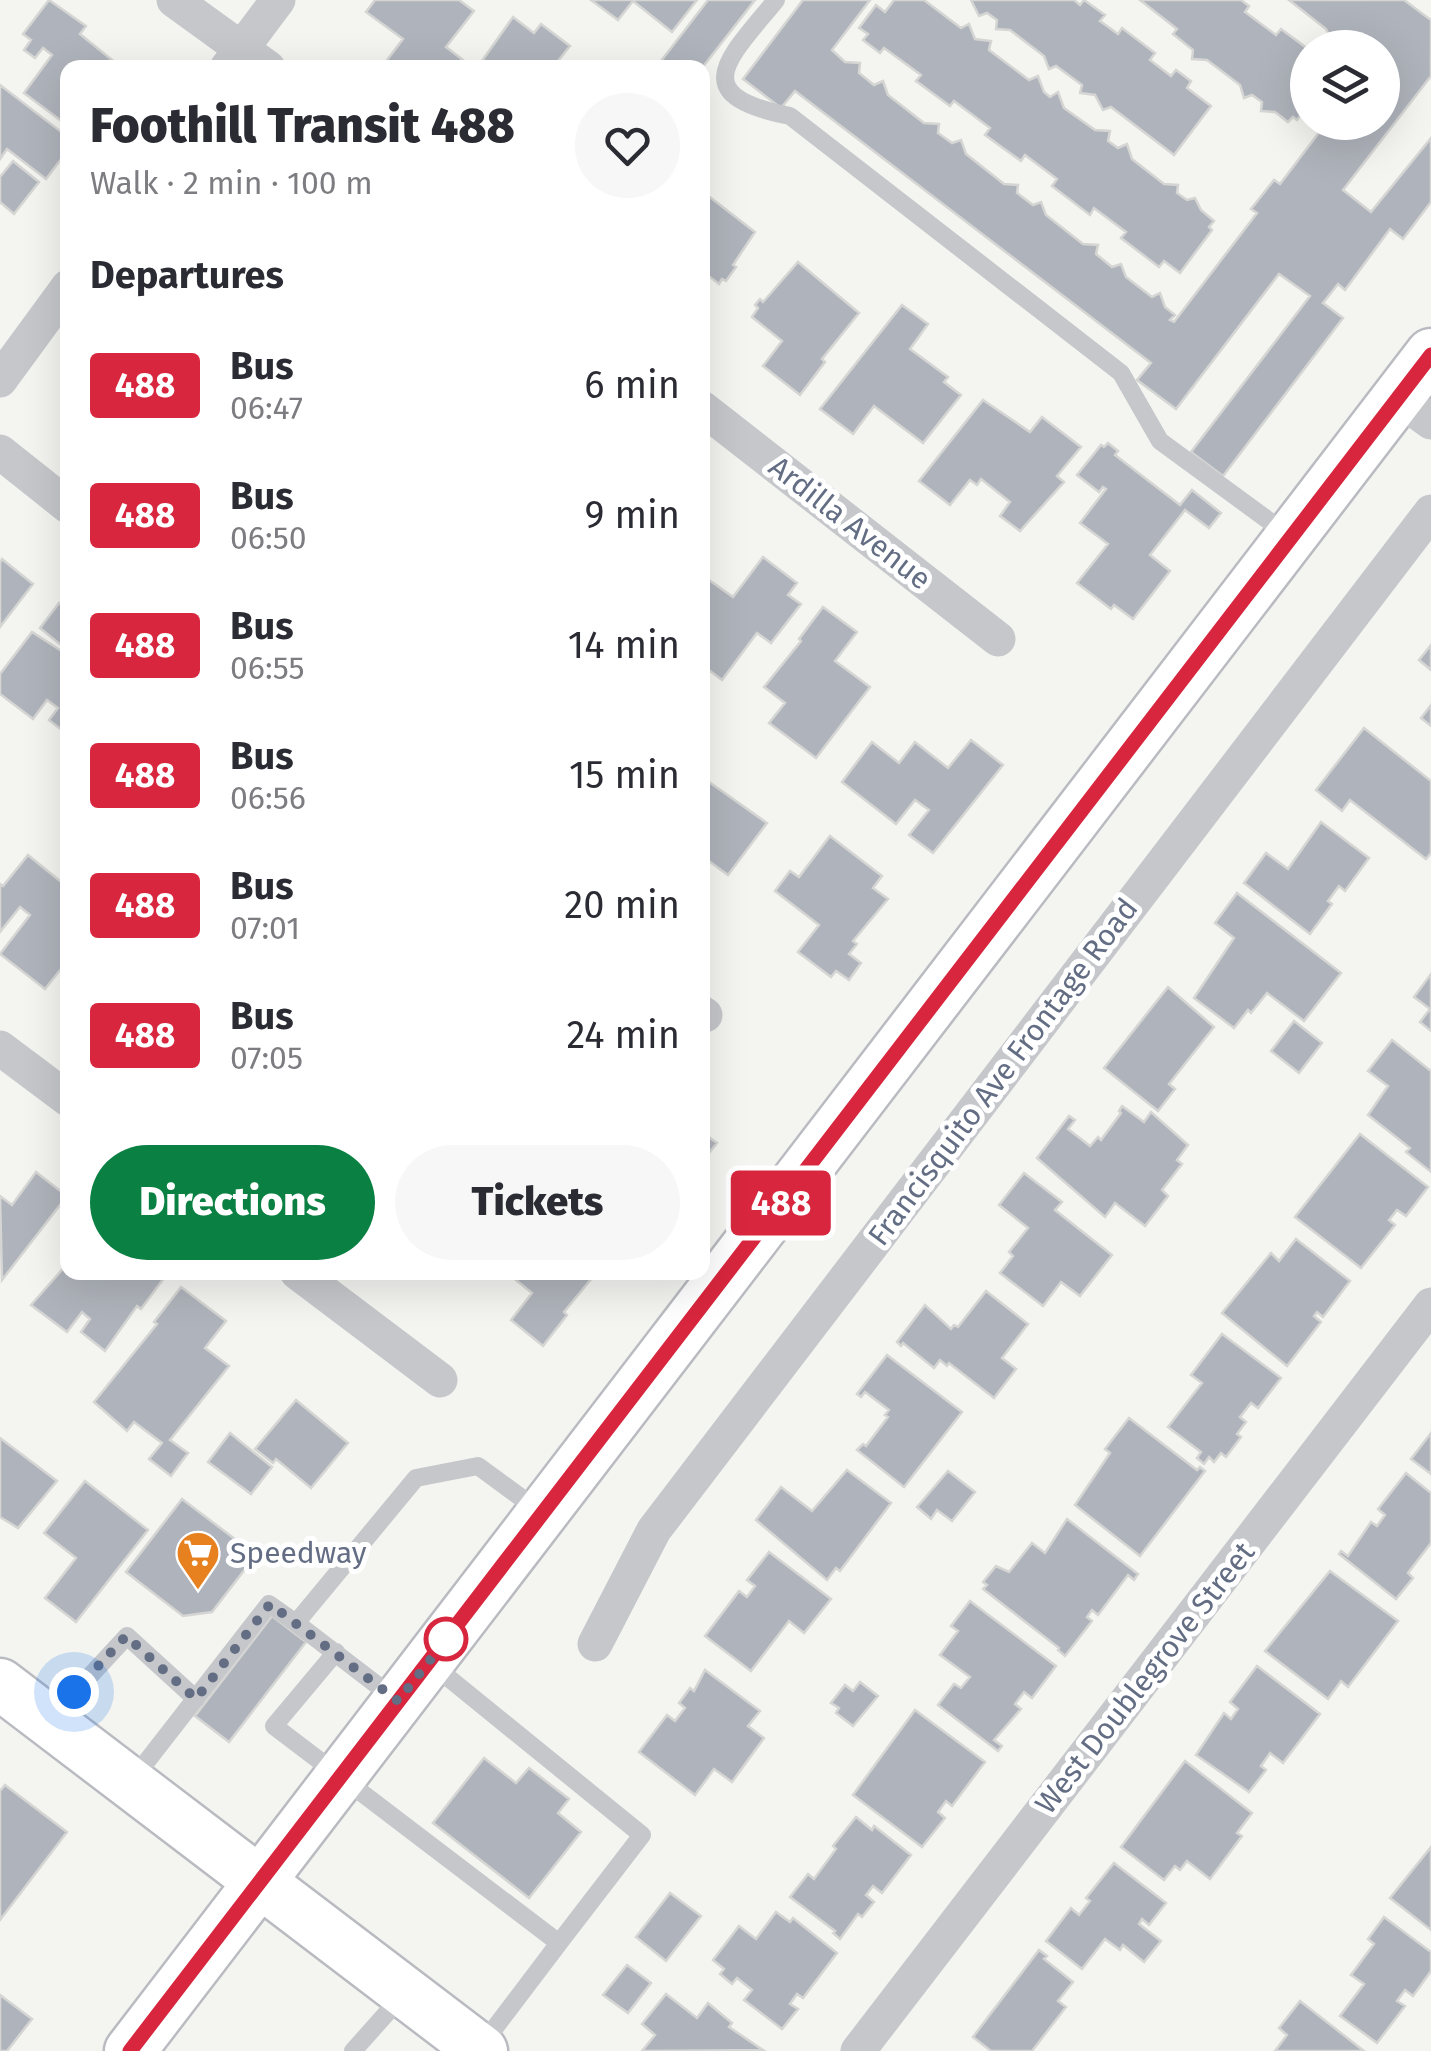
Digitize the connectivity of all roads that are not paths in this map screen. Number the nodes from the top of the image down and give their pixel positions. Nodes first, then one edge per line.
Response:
1 (174, 0) edge
2 (278, 0) edge
3 (776, 0) edge
4 (244, 60) edge
5 (246, 60) edge
6 (60, 298) edge
7 (1431, 354) edge
8 (0, 380) edge
9 (1415, 410) edge
10 (710, 414) edge
11 (0, 452) edge
12 (60, 500) edge
13 (1431, 512) edge
14 (1292, 537) junction
15 (998, 638) dead end
16 (0, 1048) edge
17 (60, 1093) edge
18 (309, 1280) edge
19 (1431, 1305) edge
20 (440, 1380) dead end
21 (542, 1513) junction
22 (296, 1622) junction
23 (595, 1644) dead end
24 (336, 1652) junction
25 (429, 1662) junction
26 (2, 1691) edge
27 (196, 1699) junction
28 (398, 1701) junction
29 (48, 1720) junction
30 (341, 1776) junction
31 (130, 1782) junction
32 (261, 1880) junction
33 (558, 1943) junction
34 (406, 1992) junction
35 (480, 2050) edge
36 (130, 2051) edge
37 (353, 2051) edge
38 (858, 2051) edge

1 - 4 street
2 - 5 street
3 - 14 lane
6 - 8 street
7 - 9 street
9 - 14 street
10 - 15 street, Ardilla Avenue
11 - 12 street
13 - 23 street, Francisquito Ave Frontage Road
14 - 21 street
16 - 17 street
18 - 20 street
19 - 38 street, West Doublegrove Street
21 - 22 lane
21 - 25 street
22 - 24 lane
22 - 27 lane
24 - 28 lane
24 - 30 lane
25 - 28 street
25 - 33 lane
26 - 29 street
27 - 29 lane
27 - 31 lane
28 - 30 street
29 - 31 street
30 - 32 street
30 - 33 lane
31 - 32 street
32 - 34 street
32 - 36 street
33 - 35 lane
34 - 35 street
34 - 37 lane

